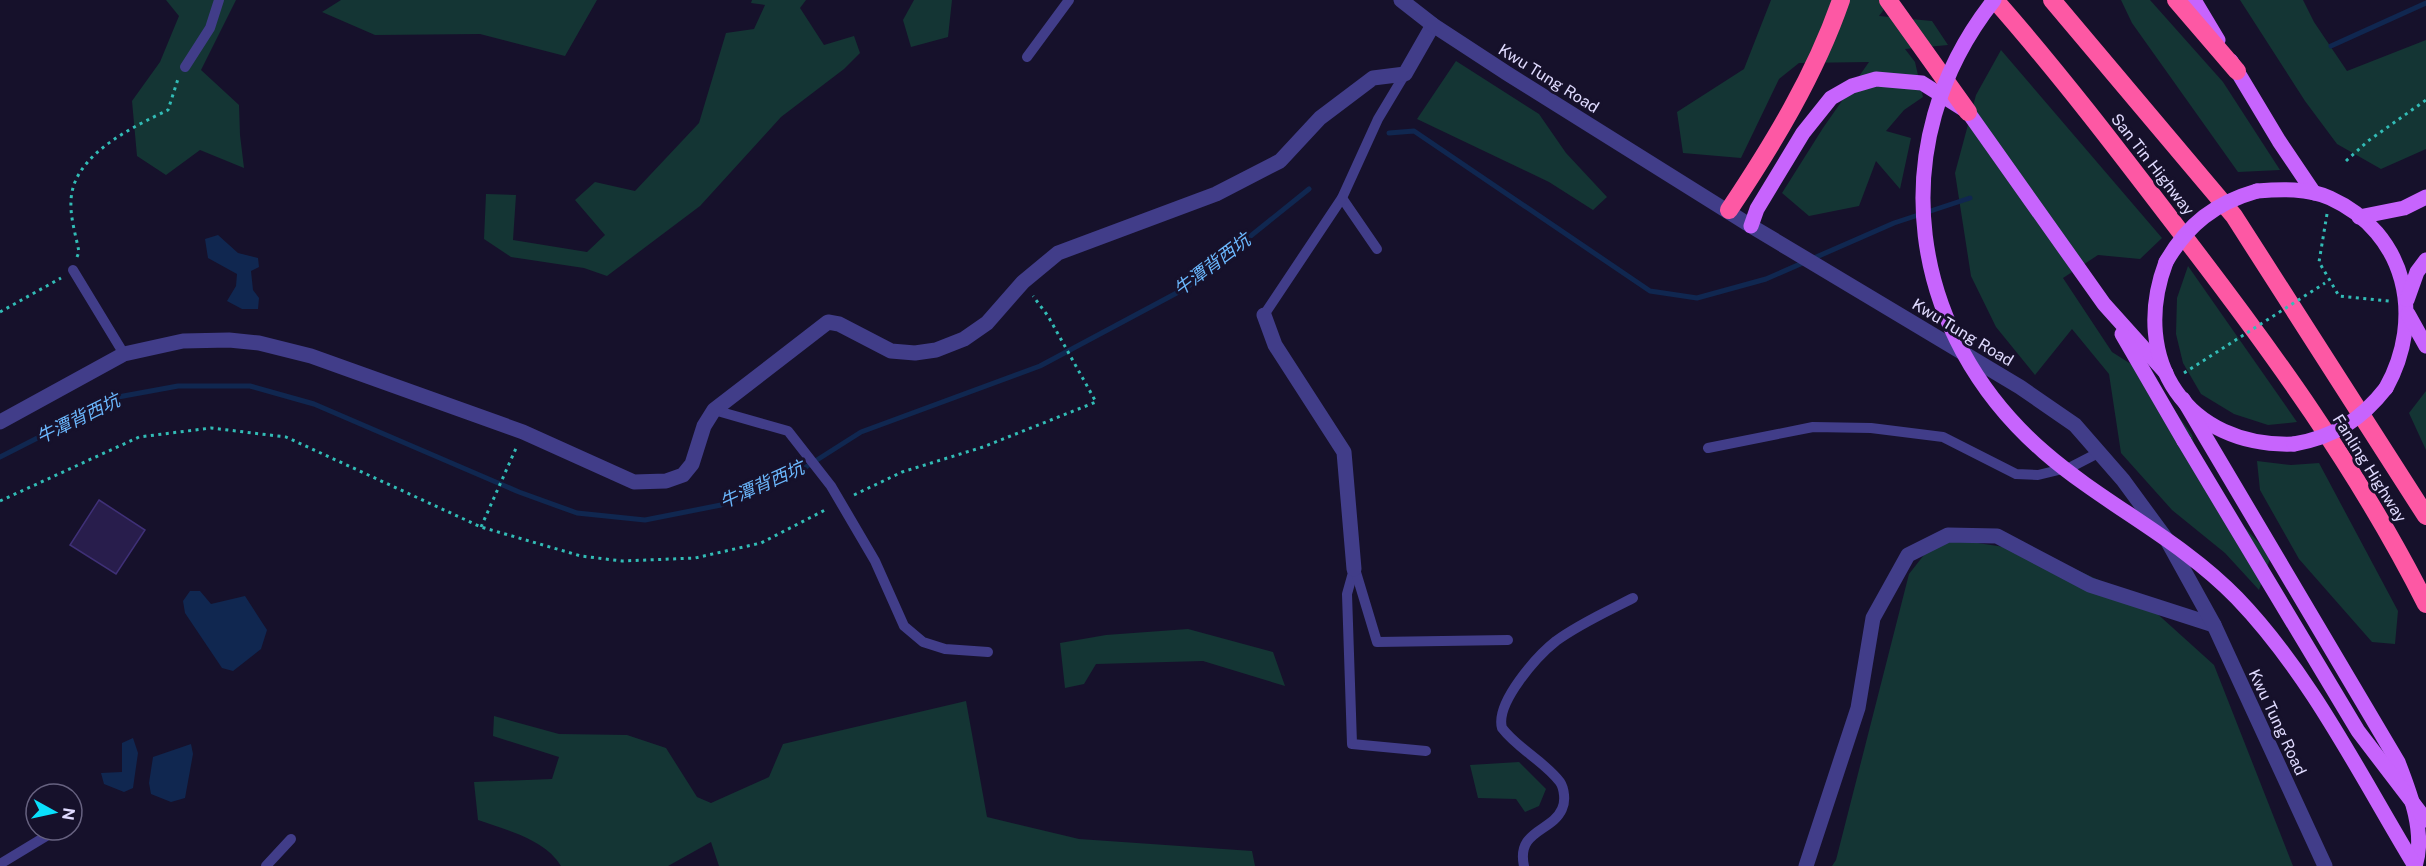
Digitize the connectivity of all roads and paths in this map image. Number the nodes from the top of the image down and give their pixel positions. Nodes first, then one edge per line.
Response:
1 (219, 0) edge
2 (1069, 0) edge
3 (1401, 0) edge
4 (1841, 0) edge
5 (1888, 0) edge
6 (1995, 0) edge
7 (2052, 0) edge
8 (2176, 0) edge
9 (2194, 0) edge
10 (1433, 25) junction
11 (1027, 57) dead end
12 (185, 67) joint
13 (2237, 71) junction
14 (1405, 74) junction
15 (2426, 100) edge
16 (1968, 112) junction
17 (2346, 161) dead end
18 (2314, 193) junction
19 (2426, 197) edge
20 (1342, 198) junction
21 (1729, 210) junction
22 (2327, 213) dead end
23 (2359, 217) junction
24 (1751, 225) junction
25 (1377, 249) dead end
26 (2426, 260) edge
27 (73, 270) junction
28 (2330, 280) junction
29 (1023, 282) junction
30 (2391, 301) dead end
31 (2104, 304) junction
32 (2407, 307) junction
33 (0, 312) edge
34 (1264, 315) joint
35 (2309, 330) joint
36 (2426, 346) edge
37 (124, 354) junction
38 (2276, 356) joint
39 (2184, 373) dead end
40 (2166, 374) junction
41 (2183, 399) junction
42 (714, 410) junction
43 (0, 422) edge
44 (517, 446) dead end
45 (1708, 448) dead end
46 (2100, 452) junction
47 (0, 501) edge
48 (840, 502) junction
49 (2426, 516) edge
50 (481, 527) junction
51 (1354, 568) junction
52 (1633, 598) dead end
53 (2426, 604) edge
54 (2214, 625) junction
55 (1508, 640) dead end
56 (988, 652) dead end
57 (1426, 751) dead end
58 (2423, 820) edge
59 (291, 839) dead end
60 (36, 842) edge
61 (0, 864) edge
62 (266, 866) edge
63 (1524, 866) edge
64 (1806, 866) edge
65 (2325, 866) edge
66 (2415, 866) edge

1 - 12 lane
2 - 11 lane
3 - 10 street, Kwu Tung Road
4 - 21 highway
5 - 16 highway
6 - 38 highway, San Tin Highway
6 - 66 main road, bridge
7 - 35 highway, San Tin Highway
8 - 13 highway
9 - 13 main road
10 - 14 street
10 - 21 street, Kwu Tung Road
12 - 27 path
13 - 18 main road
14 - 20 lane
14 - 29 street
15 - 17 path
16 - 24 main road
16 - 31 main road
18 - 23 main road
18 - 40 main road, bridge
19 - 23 main road
20 - 25 lane
20 - 34 lane
21 - 24 street, Kwu Tung Road
22 - 28 path
23 - 32 main road
24 - 46 street, Kwu Tung Road
26 - 32 main road
27 - 33 path
27 - 37 lane
28 - 30 path
28 - 39 path, bridge
29 - 42 street
29 - 48 path
31 - 40 main road
31 - 58 main road, bridge
32 - 36 main road
32 - 41 main road, bridge
34 - 51 street
35 - 49 highway, Fanling Highway
37 - 42 street
37 - 43 street
38 - 53 highway, Fanling Highway
40 - 41 main road
41 - 58 main road
42 - 48 lane
44 - 50 path
45 - 46 lane
46 - 54 street, Kwu Tung Road
47 - 50 path
48 - 50 path
48 - 56 lane
51 - 55 lane
51 - 57 lane
52 - 63 lane
54 - 64 street
54 - 65 street, Kwu Tung Road
58 - 66 main road
59 - 62 lane
60 - 61 lane

